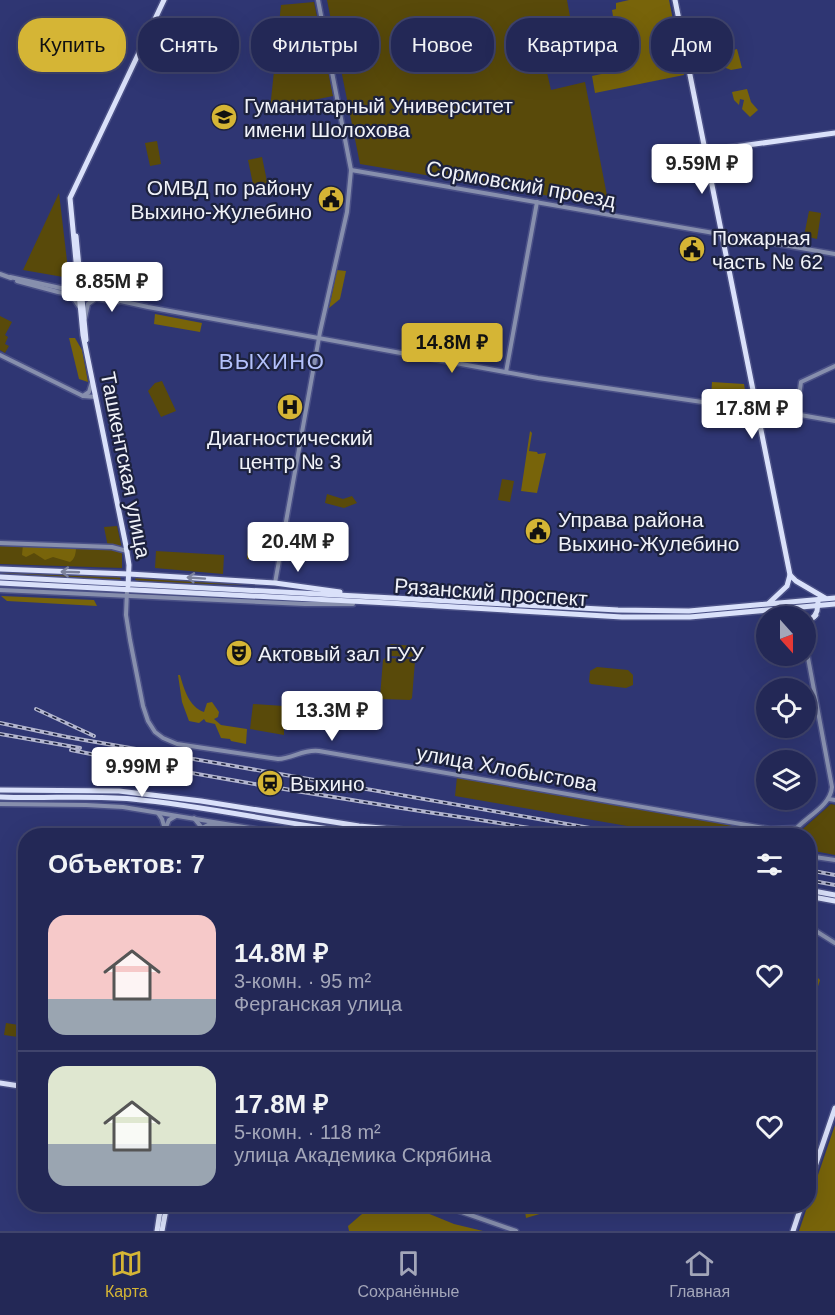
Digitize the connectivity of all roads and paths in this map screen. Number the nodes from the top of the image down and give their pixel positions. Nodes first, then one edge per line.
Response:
1 (164, 0) edge
2 (318, 0) edge
3 (675, 0) edge
4 (835, 133) edge
5 (705, 151) junction
6 (351, 170) junction
7 (537, 202) junction
8 (722, 235) junction
9 (835, 254) edge
10 (78, 271) junction
11 (0, 274) edge
12 (58, 290) junction
13 (81, 294) junction
14 (96, 297) junction
15 (80, 308) junction
16 (85, 319) junction
17 (319, 338) junction
18 (86, 346) junction
19 (0, 355) edge
20 (835, 366) edge
21 (506, 372) junction
22 (93, 379) junction
23 (83, 396) junction
24 (96, 397) junction
25 (98, 407) junction
26 (758, 409) junction
27 (797, 411) dead end
28 (835, 421) edge
29 (0, 543) edge
30 (127, 551) junction
31 (0, 569) edge
32 (129, 574) junction
33 (790, 575) junction
34 (0, 577) edge
35 (0, 583) edge
36 (275, 583) junction
37 (802, 585) junction
38 (812, 589) junction
39 (0, 590) edge
40 (128, 590) junction
41 (783, 591) junction
42 (362, 596) junction
43 (835, 598) edge
44 (818, 602) junction
45 (826, 602) junction
46 (835, 604) edge
47 (769, 606) edge
48 (778, 606) joint
49 (756, 607) edge
50 (756, 608) edge
51 (816, 609) edge
52 (816, 615) edge
53 (810, 666) edge
54 (0, 790) edge
55 (0, 797) edge
56 (829, 799) junction
57 (835, 800) edge
58 (0, 804) edge
59 (157, 812) junction
60 (177, 815) junction
61 (193, 818) junction
62 (754, 826) joint
63 (165, 828) edge
64 (165, 828) edge
65 (202, 828) joint
66 (234, 828) edge
67 (251, 828) edge
68 (321, 828) edge
69 (381, 828) edge
70 (768, 828) edge
71 (795, 828) edge
72 (816, 857) edge
73 (835, 860) edge
74 (816, 891) edge
75 (835, 895) edge
76 (816, 898) edge
77 (835, 901) edge
78 (816, 931) edge
79 (835, 944) edge
80 (0, 1083) edge
81 (18, 1086) edge
82 (835, 1108) edge
83 (816, 1164) edge
84 (160, 1212) edge
85 (165, 1212) edge
86 (462, 1212) edge
87 (800, 1212) edge
88 (157, 1231) edge
89 (162, 1231) edge
90 (516, 1231) edge
91 (794, 1231) edge

1 - 10 main road, Ташкентская улица
2 - 6 street
3 - 5 main road
4 - 5 main road
5 - 8 main road
6 - 7 street, Сормовский проезд
6 - 17 street
7 - 8 street, Сормовский проезд
7 - 21 street
8 - 9 street, Сормовский проезд
8 - 26 main road
10 - 12 street
10 - 13 main road, Ташкентская улица
10 - 14 street
11 - 12 street
12 - 13 street
12 - 15 street
13 - 14 street
13 - 15 main road, Ташкентская улица
13 - 16 main road, Ташкентская улица
14 - 16 street
14 - 17 street
15 - 18 main road, Ташкентская улица
16 - 18 main road, Ташкентская улица
17 - 21 street
17 - 36 street
18 - 22 main road, Ташкентская улица
19 - 23 street
20 - 27 street
21 - 26 street
22 - 23 street
22 - 24 main road, Ташкентская улица
23 - 24 street
23 - 25 street
24 - 25 main road, Ташкентская улица
25 - 30 main road, Ташкентская улица
26 - 28 street
26 - 33 main road
29 - 30 street
30 - 32 main road, Ташкентская улица
32 -> 31 main road
36 -> 32 main road
32 - 40 main road, Ташкентская улица
33 - 37 main road
33 - 41 main road
34 - 40 main road, Рязанский проспект
35 - 40 main road, Рязанский проспект
36 - 42 main road
37 - 38 main road
37 - 41 main road
38 - 44 main road
38 - 45 main road
39 - 40 street
40 - 42 main road, Рязанский проспект
40 - 50 main road, Рязанский проспект
40 - 62 street, улица Хлобыстова
41 - 47 main road
41 - 48 main road
42 - 49 main road, Рязанский проспект
43 - 45 main road, Рязанский проспект
44 - 45 main road, Рязанский проспект
44 - 48 main road, Рязанский проспект
44 - 51 main road
45 - 46 main road, Рязанский проспект
45 - 52 main road
53 - 56 street
54 - 69 main road
55 - 68 main road
56 - 57 street
56 - 71 street
58 - 59 street
59 - 60 street
59 - 63 street
60 - 61 street
60 - 64 street
61 - 65 street
61 - 67 street
62 - 70 street, улица Хлобыстова
65 - 66 street
72 - 73 street
74 - 75 main road
76 - 77 main road
78 - 79 street
80 - 81 main road
82 - 83 main road
84 - 88 main road
85 - 89 main road
86 - 90 street
87 - 91 main road

